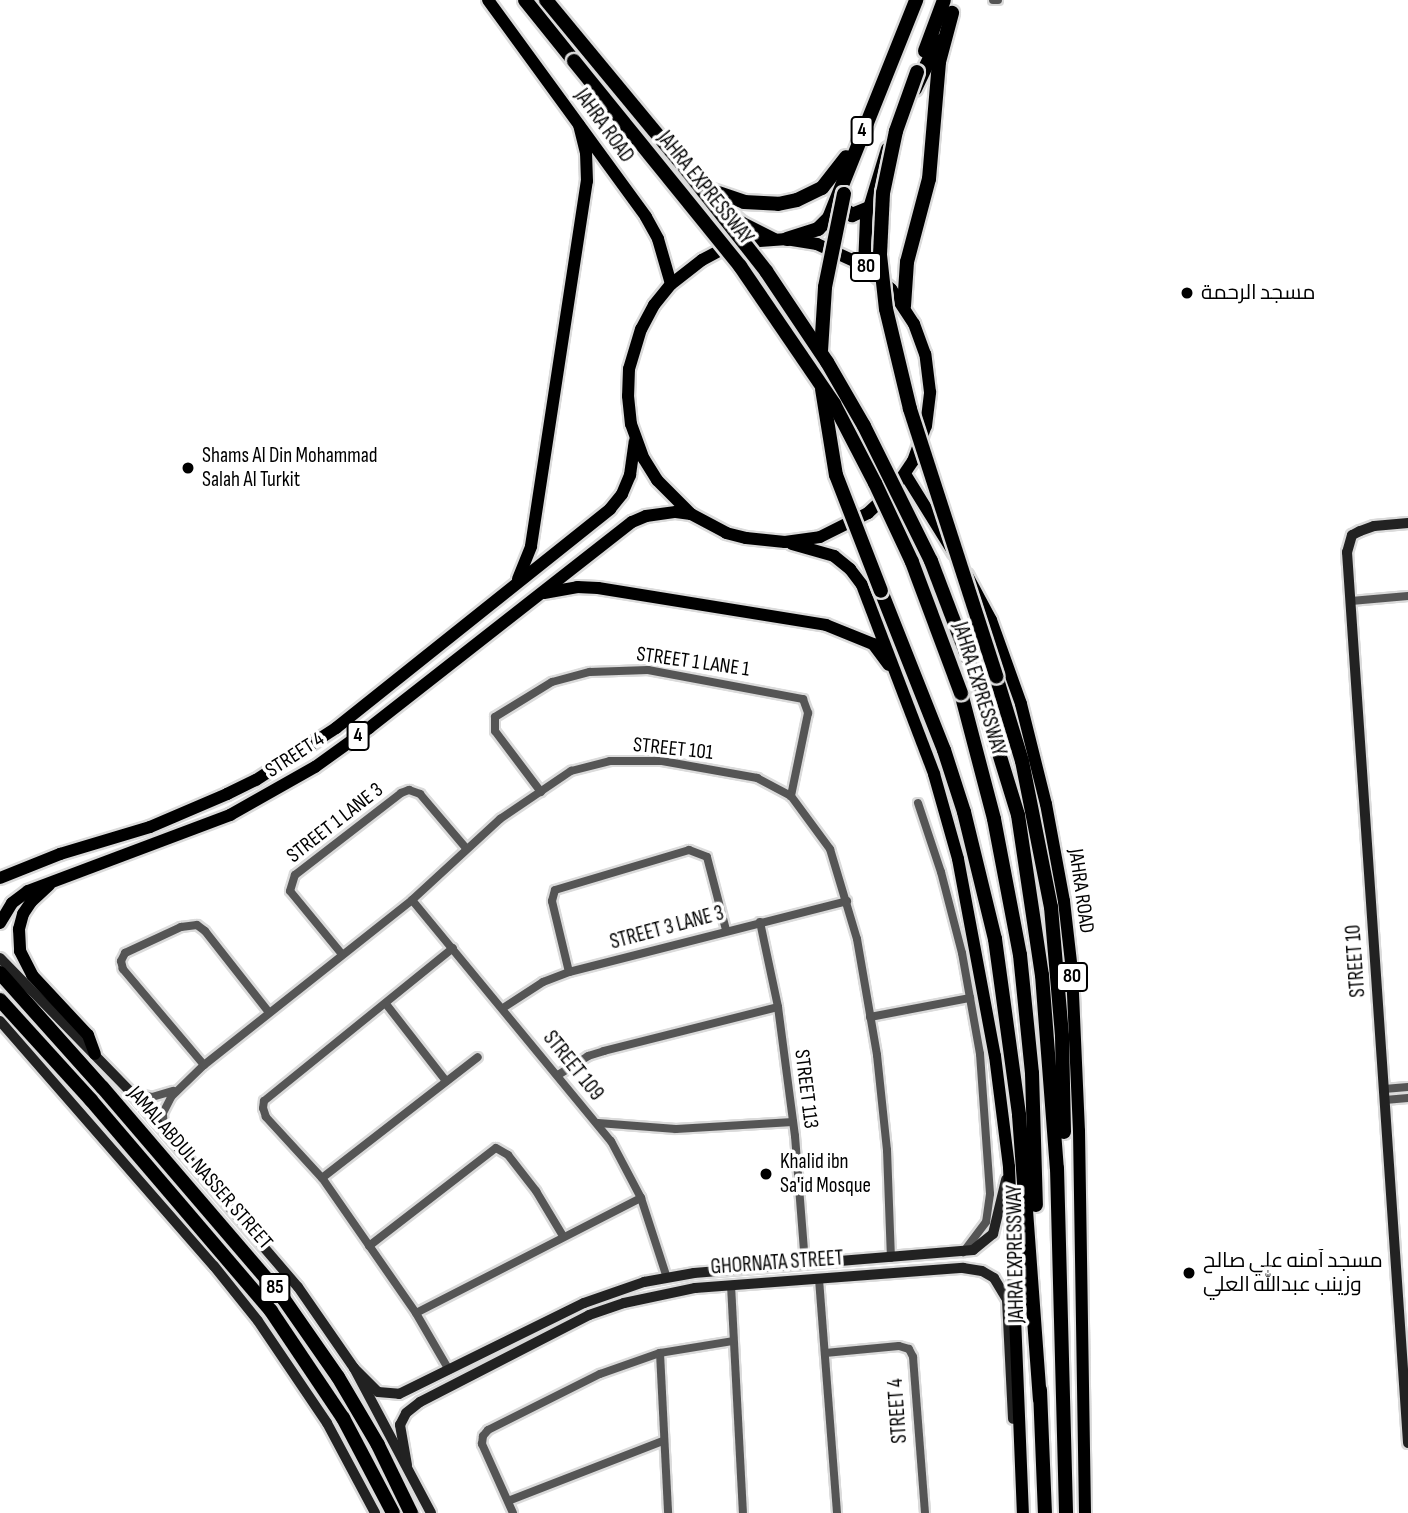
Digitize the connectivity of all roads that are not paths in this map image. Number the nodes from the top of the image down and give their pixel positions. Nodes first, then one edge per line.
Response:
1 (488, 0) edge
2 (525, 0) edge
3 (546, 0) edge
4 (554, 0) edge
5 (916, 0) edge
6 (922, 0) edge
7 (951, 4) edge
8 (579, 125) junction
9 (858, 142) junction
10 (707, 189) junction
11 (841, 194) junction
12 (869, 208) junction
13 (781, 239) junction
14 (865, 266) junction
15 (671, 284) junction
16 (904, 306) junction
17 (635, 437) junction
18 (905, 474) junction
19 (691, 514) junction
20 (1408, 523) edge
21 (785, 542) junction
22 (559, 550) junction
23 (572, 567) junction
24 (515, 585) junction
25 (540, 593) junction
26 (1408, 596) edge
27 (1351, 601) junction
28 (902, 685) junction
29 (541, 792) junction
30 (791, 796) junction
31 (918, 803) dead end
32 (466, 848) junction
33 (66, 876) junction
34 (0, 878) edge
35 (412, 900) junction
36 (847, 901) junction
37 (760, 922) junction
38 (0, 923) edge
39 (726, 930) junction
40 (453, 948) junction
41 (341, 953) junction
42 (0, 958) edge
43 (569, 972) junction
44 (0, 973) edge
45 (970, 998) junction
46 (0, 1000) edge
47 (386, 1004) junction
48 (778, 1007) junction
49 (503, 1008) junction
50 (268, 1011) junction
51 (870, 1017) junction
52 (0, 1021) edge
53 (95, 1054) junction
54 (478, 1056) dead end
55 (204, 1065) junction
56 (558, 1075) junction
57 (446, 1081) junction
58 (1408, 1087) edge
59 (179, 1088) junction
60 (130, 1091) junction
61 (1384, 1095) junction
62 (1408, 1098) edge
63 (793, 1122) junction
64 (598, 1124) junction
65 (164, 1129) junction
66 (1009, 1167) junction
67 (322, 1178) junction
68 (1057, 1189) junction
69 (641, 1198) junction
70 (563, 1236) junction
71 (369, 1246) junction
72 (963, 1252) junction
73 (891, 1258) junction
74 (806, 1262) junction
75 (963, 1268) junction
76 (667, 1278) junction
77 (820, 1279) junction
78 (731, 1285) junction
79 (622, 1289) junction
80 (601, 1296) junction
81 (624, 1303) junction
82 (605, 1309) junction
83 (416, 1313) junction
84 (733, 1341) junction
85 (660, 1353) junction
86 (825, 1353) junction
87 (354, 1368) junction
88 (449, 1370) junction
89 (405, 1392) junction
90 (1040, 1399) junction
91 (414, 1405) junction
92 (663, 1441) junction
93 (1408, 1443) edge
94 (407, 1465) junction
95 (508, 1501) junction
96 (375, 1513) edge
97 (393, 1513) edge
98 (411, 1513) edge
99 (431, 1513) edge
100 (513, 1513) edge
101 (668, 1513) edge
102 (743, 1513) edge
103 (836, 1513) edge
104 (925, 1513) edge
105 (1018, 1513) edge
106 (1023, 1513) edge
107 (1045, 1513) edge
108 (1066, 1513) edge
109 (1085, 1513) edge

1 - 8 main road, JAHRA ROAD
2 - 90 highway, JAHRA EXPRESSWAY / 80, bridge
3 - 68 highway, JAHRA EXPRESSWAY / 80, bridge
4 - 10 main road, JAHRA ROAD
5 - 9 highway, 4
6 - 11 highway
7 - 12 highway, 4
7 - 16 highway
7 - 68 highway, bridge
8 - 15 main road, JAHRA ROAD
8 - 24 main road
9 - 10 highway
9 - 11 highway, 4
10 - 13 main road, JAHRA ROAD
11 - 12 highway
11 - 13 highway, 4
11 - 90 highway, bridge
12 - 14 highway, 4
13 - 14 main road, 80
13 - 15 main road, 80
14 - 16 main road, 80
15 - 17 main road, 80
16 - 18 main road, 80
17 - 19 main road, 80
17 - 22 main road, STREET 4 / 4
18 - 21 main road, 80
18 - 109 main road, JAHRA ROAD / 80
19 - 21 main road, 80
19 - 23 main road, STREET 4 / 4
20 - 27 street, STREET 10
21 - 28 main road, 80
22 - 23 main road
22 - 24 main road, STREET 4 / 4
23 - 25 main road, STREET 4 / 4
24 - 34 main road, STREET 4 / 4
25 - 28 main road
25 - 33 main road, STREET 4 / 4
26 - 27 street
27 - 61 street, STREET 10
28 - 66 main road, 80
29 - 30 street, STREET 101
29 - 30 street, STREET 1 LANE 1
29 - 32 street, STREET 101
30 - 36 street, STREET 101
31 - 45 street
32 - 35 street, STREET 101
32 - 41 street, STREET 1 LANE 3
33 - 38 main road, STREET 4 / 4
33 - 53 main road
35 - 40 street, STREET 109
35 - 41 street, STREET 101
36 - 37 street, STREET 3 LANE 3
36 - 51 street, STREET 101
37 - 39 street, STREET 3 LANE 3
37 - 48 street, STREET 113
39 - 43 street, STREET 3 LANE 3
39 - 43 street
40 - 47 street
40 - 49 street, STREET 109
41 - 50 street, STREET 101
42 - 53 street
43 - 49 street, STREET 3 LANE 3
44 - 98 highway, JAMAL ABDUL NASSER STREET / 85
45 - 51 street
45 - 72 street
46 - 97 highway, JAMAL ABDUL NASSER STREET / 85
47 - 57 street
47 - 67 street
48 - 56 street
48 - 63 street, STREET 113
49 - 56 street, STREET 109
50 - 55 street, STREET 101
50 - 55 street
51 - 73 street, STREET 101
52 - 96 street
53 - 60 street
54 - 57 street
55 - 59 street, STREET 101
56 - 64 street, STREET 109
57 - 67 street
58 - 61 street
59 - 60 street
59 - 65 street, STREET 101
60 - 65 street
61 - 62 street
61 - 93 street, STREET 10
63 - 64 street
63 - 74 street, STREET 113
64 - 69 street, STREET 109
65 - 87 street
66 - 72 street, GHORNATA STREET
66 - 106 main road, 80
67 - 71 street
68 - 108 highway, JAHRA EXPRESSWAY / 80
69 - 70 street
69 - 76 street, STREET 109
70 - 71 street
70 - 83 street
71 - 83 street
72 - 73 street, GHORNATA STREET
72 - 75 street
73 - 74 street, GHORNATA STREET
74 - 76 street, GHORNATA STREET
75 - 77 street, GHORNATA STREET
75 - 105 street, GHORNATA STREET
76 - 79 street, GHORNATA STREET
77 - 78 street, GHORNATA STREET
77 - 86 street
78 - 81 street, GHORNATA STREET
78 - 84 street
79 - 80 street, GHORNATA STREET
79 - 81 street
80 - 82 street
80 - 88 street, GHORNATA STREET
81 - 82 street, GHORNATA STREET
82 - 91 street, GHORNATA STREET
83 - 88 street
84 - 85 street
84 - 102 street
85 - 92 street
85 - 95 street
86 - 103 street
86 - 104 street, STREET 4
87 - 89 street
87 - 94 street
88 - 89 street, GHORNATA STREET
89 - 91 street
90 - 107 highway, JAHRA EXPRESSWAY / 80
91 - 94 street
92 - 95 street
92 - 101 street
94 - 99 street
95 - 100 street

